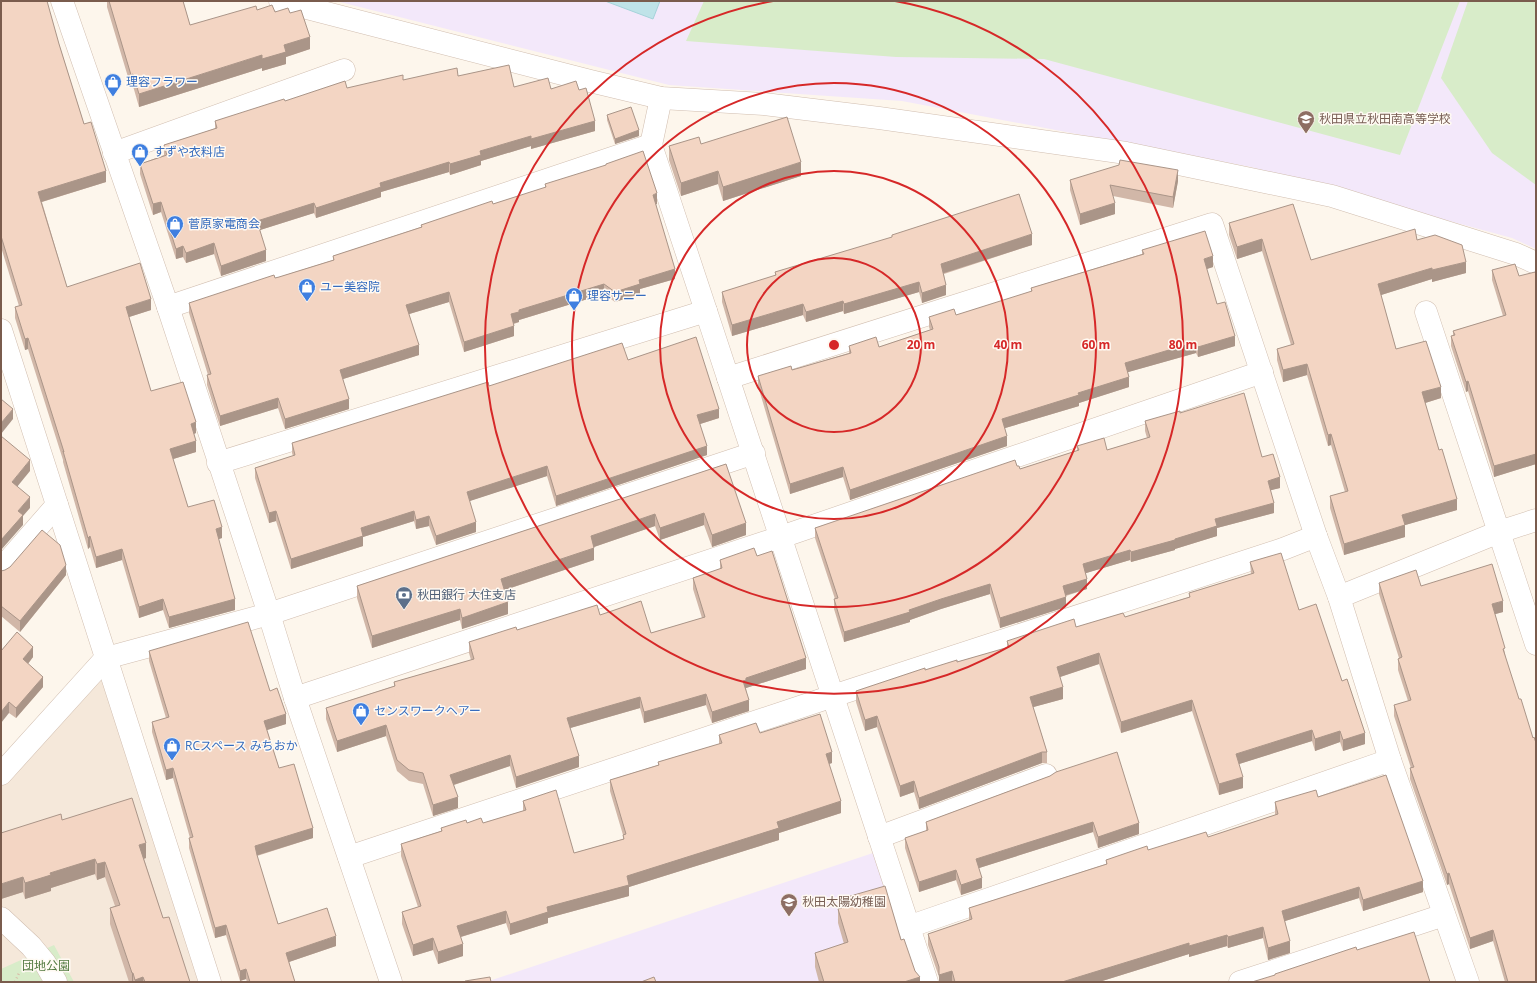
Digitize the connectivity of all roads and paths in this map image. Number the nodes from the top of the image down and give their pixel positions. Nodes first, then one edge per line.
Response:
1 (62, 1) edge
2 (280, 1) edge
3 (344, 70) dead end
4 (661, 98) junction
5 (650, 145) junction
6 (114, 153) junction
7 (1536, 262) edge
8 (168, 307) junction
9 (706, 311) junction
10 (1426, 312) dead end
11 (1, 330) edge
12 (5, 357) edge
13 (1262, 372) junction
14 (728, 378) junction
15 (754, 453) junction
16 (218, 463) junction
17 (57, 505) junction
18 (1536, 520) edge
19 (1499, 532) junction
20 (781, 536) junction
21 (1316, 536) junction
22 (1, 569) edge
23 (1338, 597) junction
24 (269, 614) junction
25 (1536, 644) edge
26 (106, 658) junction
27 (833, 696) junction
28 (295, 698) junction
29 (1390, 760) junction
30 (1, 774) edge
31 (1046, 775) dead end
32 (879, 837) junction
33 (349, 857) junction
34 (1444, 915) junction
35 (1, 918) edge
36 (908, 927) junction
37 (56, 982) edge
38 (210, 982) edge
39 (392, 982) edge
40 (927, 982) edge
41 (1240, 982) edge
42 (1468, 982) edge

1 - 6 street
2 - 4 street
3 - 6 street
4 - 5 street
4 - 7 street
5 - 8 street
5 - 9 street
6 - 8 street
8 - 16 street
9 - 14 street
9 - 16 street
10 - 19 street
11 - 12 street
12 - 17 street
13 - 14 street
13 - 20 street
13 - 21 street
14 - 15 street
15 - 20 street
15 - 24 street
16 - 24 street
17 - 22 street
17 - 26 street
18 - 19 street
19 - 23 street
19 - 25 street
20 - 27 street
20 - 28 street
21 - 23 street
21 - 27 street
23 - 29 street
24 - 26 street
24 - 28 street
26 - 30 street
26 - 38 street
27 - 32 street
27 - 33 street
28 - 33 street
29 - 34 street
29 - 36 street
31 - 32 street
32 - 36 street
33 - 39 street
34 - 41 street
34 - 42 street
35 - 37 street
36 - 40 street

